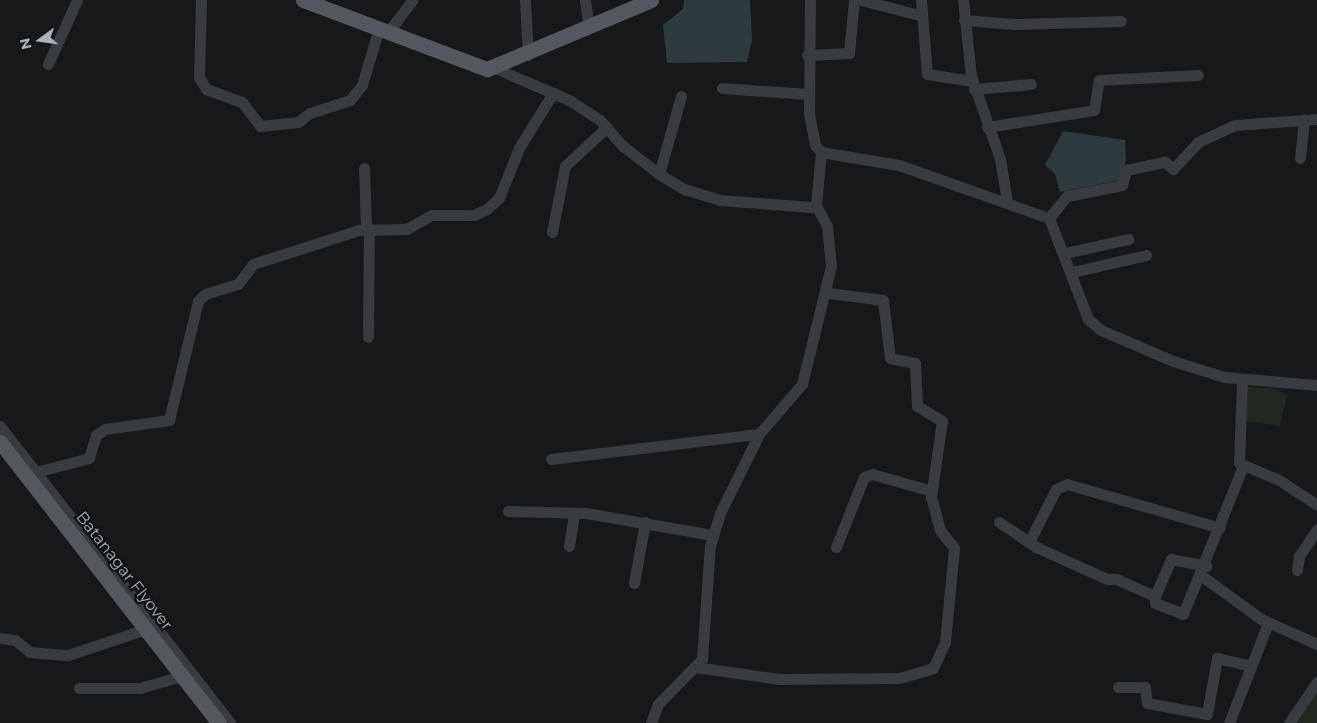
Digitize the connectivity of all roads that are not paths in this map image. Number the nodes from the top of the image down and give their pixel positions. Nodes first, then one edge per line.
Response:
1 (77, 0) edge
2 (201, 0) edge
3 (303, 0) edge
4 (412, 0) edge
5 (524, 0) edge
6 (585, 0) edge
7 (651, 0) edge
8 (810, 0) edge
9 (854, 0) edge
10 (861, 0) edge
11 (921, 0) edge
12 (963, 0) edge
13 (919, 15) junction
14 (964, 20) junction
15 (1121, 21) dead end
16 (589, 28) junction
17 (384, 29) junction
18 (528, 55) junction
19 (807, 55) junction
20 (48, 64) dead end
21 (495, 68) junction
22 (1198, 75) dead end
23 (1030, 84) dead end
24 (973, 85) junction
25 (722, 88) dead end
26 (553, 93) junction
27 (808, 94) junction
28 (681, 96) dead end
29 (1304, 119) junction
30 (1317, 119) edge
31 (607, 127) junction
32 (987, 127) junction
33 (822, 152) junction
34 (1300, 158) dead end
35 (364, 168) dead end
36 (659, 174) junction
37 (1007, 200) junction
38 (816, 205) junction
39 (1049, 218) junction
40 (368, 228) junction
41 (552, 232) dead end
42 (1128, 239) dead end
43 (1066, 253) junction
44 (1146, 256) dead end
45 (1072, 272) junction
46 (828, 293) junction
47 (368, 337) dead end
48 (1242, 381) junction
49 (1317, 385) edge
50 (0, 426) edge
51 (759, 434) junction
52 (0, 442) edge
53 (0, 453) edge
54 (551, 459) dead end
55 (1243, 466) junction
56 (36, 472) junction
57 (932, 491) junction
58 (1317, 506) edge
59 (508, 511) dead end
60 (574, 513) junction
61 (645, 522) junction
62 (999, 522) dead end
63 (1220, 528) junction
64 (1317, 529) edge
65 (712, 535) junction
66 (1029, 542) junction
67 (569, 546) dead end
68 (836, 548) dead end
69 (1297, 570) dead end
70 (1204, 571) junction
71 (634, 583) dead end
72 (1155, 596) junction
73 (1268, 623) junction
74 (140, 631) junction
75 (0, 638) edge
76 (1317, 644) edge
77 (1251, 666) junction
78 (695, 667) junction
79 (176, 678) junction
80 (1317, 682) edge
81 (1118, 686) dead end
82 (79, 688) dead end
83 (211, 723) edge
84 (219, 723) edge
85 (230, 723) edge
86 (651, 723) edge
87 (1229, 723) edge
88 (1289, 723) edge

1 - 20 street
2 - 17 street
3 - 17 main road
4 - 17 street
5 - 18 street
6 - 16 street
7 - 16 main road
8 - 19 street
9 - 19 street
10 - 13 street
11 - 13 street
12 - 14 street
13 - 24 street
14 - 15 street
14 - 24 street
16 - 18 main road
17 - 21 main road
18 - 21 main road
19 - 27 street
21 - 26 street
22 - 32 street
23 - 24 street
24 - 32 street
25 - 27 street
26 - 31 street
26 - 40 street
27 - 33 street
28 - 36 street
29 - 30 street
29 - 34 street
29 - 39 street
31 - 36 street
31 - 41 street
32 - 37 street
33 - 37 street
33 - 38 street
35 - 40 street
36 - 38 street
37 - 39 street
38 - 46 street
39 - 43 street
40 - 47 street
40 - 56 street
42 - 43 street
43 - 45 street
44 - 45 street
45 - 48 street
46 - 51 street
46 - 57 street
48 - 49 street
48 - 55 street
50 - 56 street
51 - 54 street
51 - 65 street
52 - 84 main road, Batanagar Flyover
53 - 74 street
55 - 58 street
55 - 63 street
56 - 85 street
57 - 68 street
57 - 78 street
59 - 60 street
60 - 61 street
60 - 67 street
61 - 65 street
61 - 71 street
62 - 66 street
63 - 66 street
63 - 70 street
64 - 69 street
65 - 78 street
66 - 72 street
70 - 72 street
70 - 72 street
70 - 73 street
73 - 76 street
73 - 77 street
74 - 75 street
74 - 79 street
77 - 81 street
77 - 87 street
78 - 86 street
79 - 82 street
79 - 83 street
80 - 88 street

